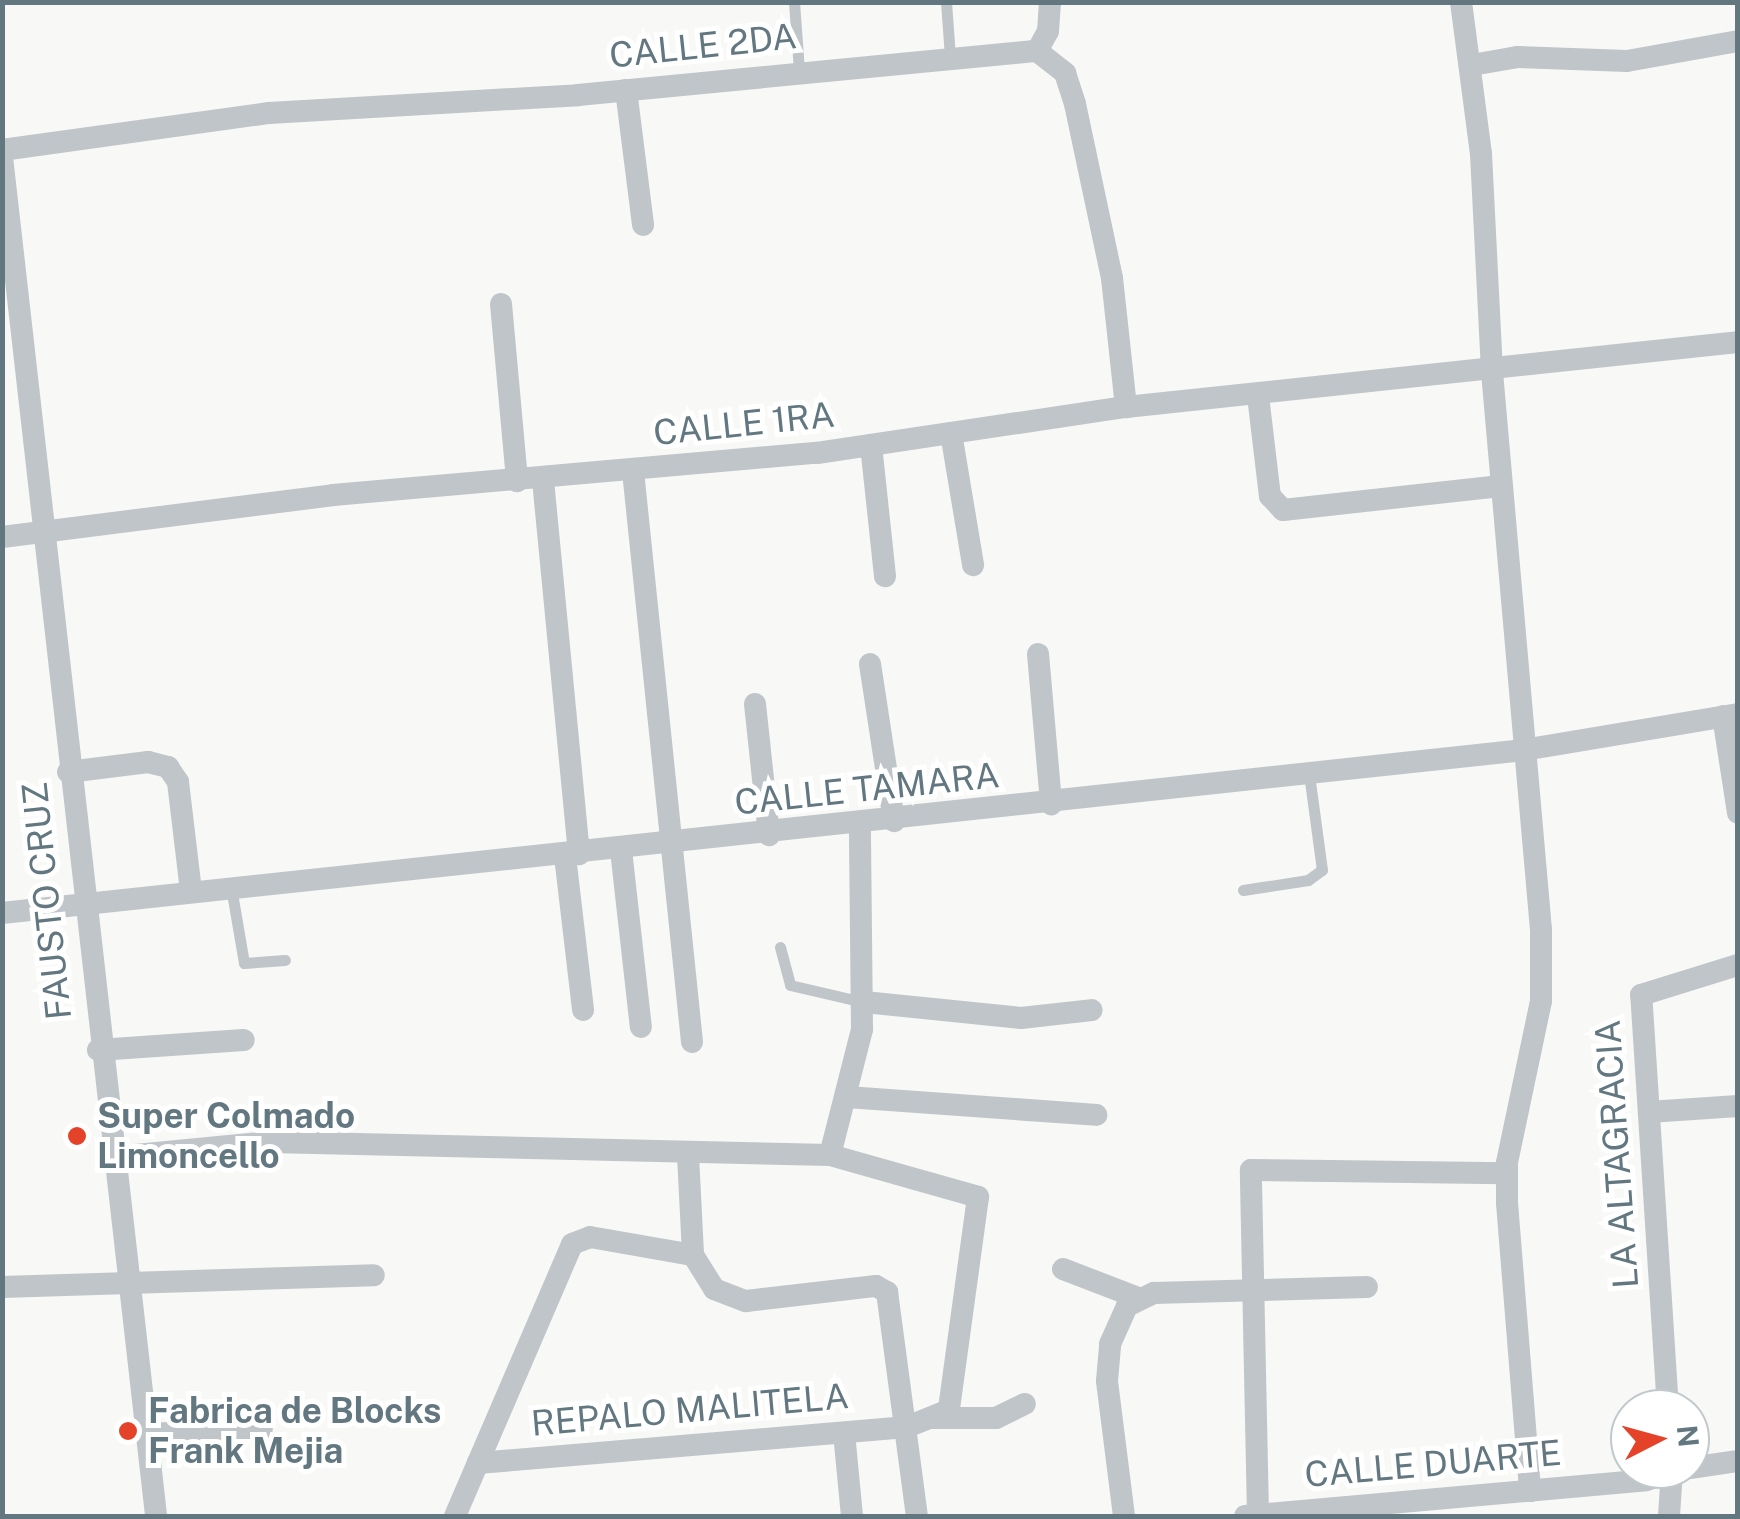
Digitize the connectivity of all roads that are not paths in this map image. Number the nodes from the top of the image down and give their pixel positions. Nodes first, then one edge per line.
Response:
1 (794, 2) edge
2 (946, 2) edge
3 (1050, 2) edge
4 (1461, 2) edge
5 (1738, 40) edge
6 (1037, 51) junction
7 (950, 57) junction
8 (1472, 66) junction
9 (799, 70) junction
10 (626, 90) junction
11 (2, 153) edge
12 (643, 225) dead end
13 (502, 304) dead end
14 (1738, 342) edge
15 (1492, 372) junction
16 (1258, 396) junction
17 (1126, 407) junction
18 (952, 433) junction
19 (871, 445) junction
20 (633, 470) junction
21 (543, 480) junction
22 (517, 481) junction
23 (1502, 486) junction
24 (40, 532) junction
25 (2, 536) edge
26 (972, 564) dead end
27 (885, 576) dead end
28 (1038, 654) dead end
29 (870, 664) dead end
30 (754, 704) dead end
31 (1730, 715) edge
32 (1524, 750) junction
33 (68, 772) junction
34 (1309, 774) junction
35 (1051, 804) junction
36 (1738, 813) edge
37 (894, 821) junction
38 (860, 825) junction
39 (769, 835) junction
40 (673, 844) junction
41 (621, 850) junction
42 (572, 855) junction
43 (231, 888) junction
44 (1243, 890) dead end
45 (191, 891) junction
46 (86, 903) junction
47 (2, 913) edge
48 (780, 947) dead end
49 (285, 960) dead end
50 (1738, 965) edge
51 (864, 1002) junction
52 (583, 1010) dead end
53 (1092, 1010) dead end
54 (640, 1026) dead end
55 (244, 1040) dead end
56 (692, 1042) dead end
57 (98, 1050) junction
58 (848, 1097) junction
59 (1738, 1106) edge
60 (1650, 1112) junction
61 (1096, 1115) dead end
62 (688, 1155) junction
63 (830, 1155) junction
64 (114, 1157) junction
65 (1507, 1173) junction
66 (694, 1255) junction
67 (1063, 1269) dead end
68 (374, 1275) dead end
69 (128, 1279) junction
70 (2, 1287) edge
71 (1367, 1287) dead end
72 (1253, 1290) junction
73 (1138, 1298) junction
74 (1667, 1389) edge
75 (1025, 1404) dead end
76 (918, 1422) junction
77 (262, 1429) dead end
78 (844, 1433) junction
79 (146, 1434) junction
80 (1738, 1461) edge
81 (478, 1463) junction
82 (1710, 1465) edge
83 (1610, 1483) edge
84 (1675, 1489) edge
85 (1530, 1490) junction
86 (1335, 1511) edge
87 (156, 1516) edge
88 (454, 1516) edge
89 (852, 1516) edge
90 (917, 1516) edge
91 (1124, 1516) edge
92 (1251, 1516) edge
93 (1668, 1516) edge

1 - 9 lane
2 - 7 lane
3 - 6 street
4 - 8 street
5 - 8 street
6 - 7 street, CALLE 2DA
6 - 17 street
7 - 9 street, CALLE 2DA
8 - 15 street
9 - 10 street, CALLE 2DA
10 - 11 street, CALLE 2DA
10 - 12 street
11 - 24 street, FAUSTO CRUZ
13 - 22 street
14 - 15 street, CALLE 1RA
15 - 16 street, CALLE 1RA
15 - 23 street
16 - 17 street, CALLE 1RA
16 - 23 street
17 - 18 street, CALLE 1RA
18 - 19 street, CALLE 1RA
18 - 26 street
19 - 20 street, CALLE 1RA
19 - 27 street
20 - 21 street, CALLE 1RA
20 - 40 street
21 - 22 street, CALLE 1RA
21 - 42 street
22 - 24 street, CALLE 1RA
23 - 32 street
24 - 25 street, CALLE 1RA
24 - 33 street, FAUSTO CRUZ
28 - 35 street
29 - 37 street
30 - 39 street
31 - 32 street, CALLE TAMARA
31 - 36 street
32 - 34 street, CALLE TAMARA
32 - 65 street
33 - 45 street
33 - 46 street, FAUSTO CRUZ
34 - 35 street, CALLE TAMARA
34 - 44 lane
35 - 37 street, CALLE TAMARA
37 - 38 street, CALLE TAMARA
38 - 39 street, CALLE TAMARA
38 - 51 street
39 - 40 street, CALLE TAMARA
40 - 41 street, CALLE TAMARA
40 - 56 street
41 - 42 street, CALLE TAMARA
41 - 54 street
42 - 43 street, CALLE TAMARA
42 - 52 street
43 - 45 street, CALLE TAMARA
43 - 49 lane
45 - 46 street, CALLE TAMARA
46 - 47 street, CALLE TAMARA
46 - 57 street, FAUSTO CRUZ
48 - 51 lane
50 - 60 street, LA ALTAGRACIA
51 - 53 street
51 - 58 street
55 - 57 street
57 - 64 street, FAUSTO CRUZ
58 - 61 street
58 - 63 street
59 - 60 street
60 - 74 street, LA ALTAGRACIA
62 - 63 street
62 - 64 street
62 - 66 street
63 - 76 street
64 - 69 street, FAUSTO CRUZ
65 - 72 street
65 - 85 street
66 - 76 street
66 - 81 street
67 - 73 street
68 - 69 street
69 - 70 street
69 - 79 street, FAUSTO CRUZ
71 - 72 street
72 - 73 street
72 - 92 street
73 - 91 street
75 - 76 street, REPALO MALITELA
76 - 78 street, REPALO MALITELA
76 - 90 street
77 - 79 street
78 - 81 street, REPALO MALITELA
78 - 89 street
79 - 87 street, FAUSTO CRUZ
80 - 82 street, CALLE DUARTE
81 - 88 street
83 - 85 street, CALLE DUARTE
84 - 93 street
85 - 86 street, CALLE DUARTE
86 - 92 street, CALLE DUARTE

